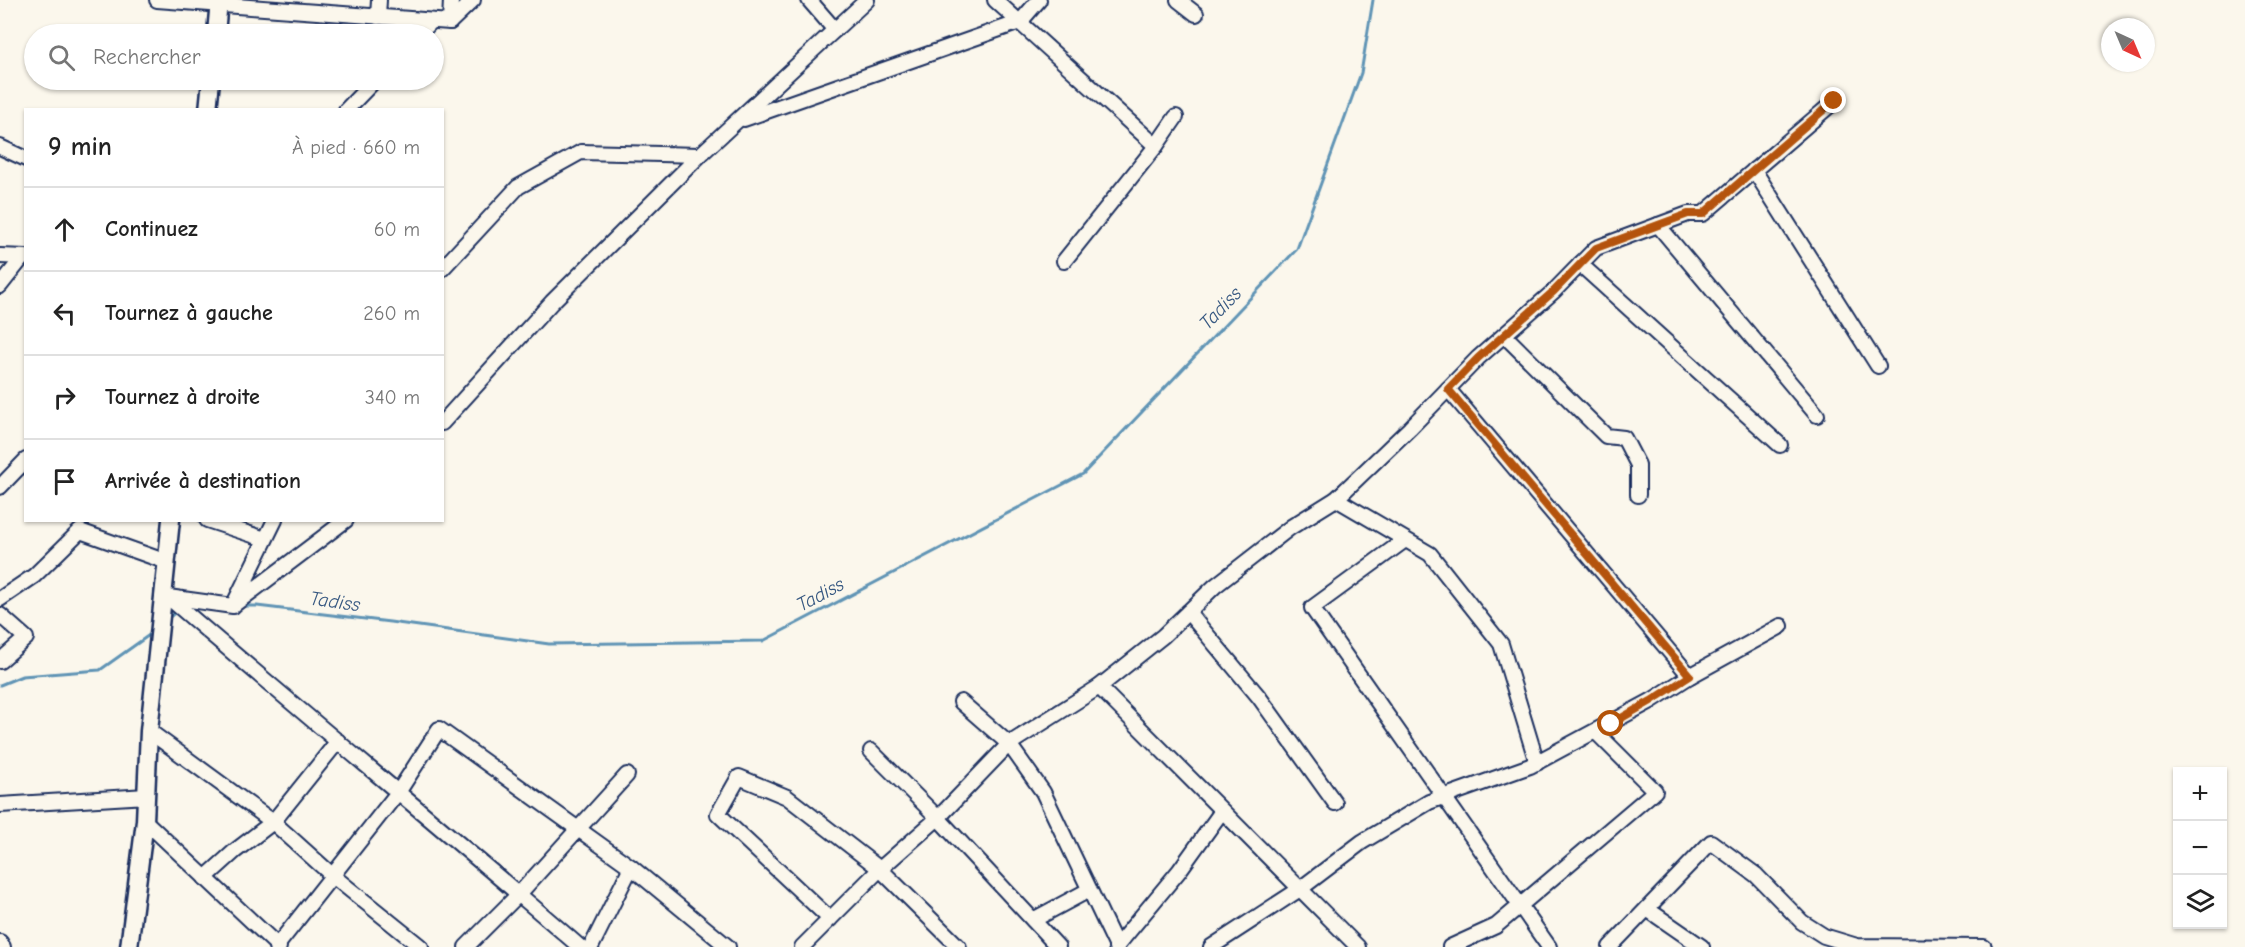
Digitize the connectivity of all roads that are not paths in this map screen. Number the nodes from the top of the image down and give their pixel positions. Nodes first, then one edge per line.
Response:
1 (157, 0) edge
2 (379, 0) edge
3 (451, 0) edge
4 (473, 0) edge
5 (809, 0) edge
6 (867, 0) edge
7 (995, 0) edge
8 (1039, 0) edge
9 (1178, 0) edge
10 (219, 2) edge
11 (307, 6) edge
12 (1196, 14) dead end
13 (378, 16) junction
14 (432, 21) junction
15 (450, 22) junction
16 (1020, 22) junction
17 (217, 24) edge
18 (429, 24) edge
19 (835, 30) junction
20 (210, 90) edge
21 (365, 90) edge
22 (1834, 101) dead end
23 (208, 108) edge
24 (348, 108) edge
25 (1176, 117) dead end
26 (737, 121) junction
27 (1156, 146) junction
28 (0, 147) edge
29 (700, 155) junction
30 (24, 158) edge
31 (1754, 170) junction
32 (1658, 225) junction
33 (0, 256) edge
34 (24, 257) edge
35 (1064, 261) dead end
36 (1580, 264) junction
37 (444, 267) edge
38 (0, 286) edge
39 (1504, 335) junction
40 (1878, 366) dead end
41 (1448, 389) junction
42 (1817, 415) dead end
43 (444, 421) edge
44 (1780, 445) dead end
45 (24, 462) edge
46 (0, 487) edge
47 (1638, 495) dead end
48 (1336, 499) junction
49 (171, 522) edge
50 (213, 522) edge
51 (274, 522) edge
52 (343, 522) edge
53 (265, 539) junction
54 (1405, 540) junction
55 (167, 562) junction
56 (166, 597) junction
57 (0, 599) edge
58 (233, 606) junction
59 (1188, 612) junction
60 (0, 615) edge
61 (1781, 626) dead end
62 (0, 661) edge
63 (1690, 676) junction
64 (1098, 687) junction
65 (961, 702) dead end
66 (149, 731) junction
67 (1596, 732) junction
68 (338, 741) junction
69 (1009, 744) junction
70 (871, 751) dead end
71 (1537, 763) junction
72 (627, 775) dead end
73 (399, 791) junction
74 (147, 796) junction
75 (1446, 796) junction
76 (1335, 803) dead end
77 (0, 805) edge
78 (1222, 811) junction
79 (938, 818) junction
80 (146, 821) junction
81 (273, 822) junction
82 (579, 828) junction
83 (631, 867) junction
84 (880, 869) junction
85 (333, 876) junction
86 (205, 878) junction
87 (1300, 889) junction
88 (1089, 890) junction
89 (519, 894) junction
90 (1521, 906) junction
91 (1647, 909) junction
92 (830, 919) junction
93 (1033, 920) junction
94 (0, 942) edge
95 (278, 946) edge
96 (3, 947) edge
97 (129, 947) edge
98 (421, 947) edge
99 (466, 947) edge
100 (580, 947) edge
101 (591, 947) edge
102 (728, 947) edge
103 (802, 947) edge
104 (959, 947) edge
105 (1058, 947) edge
106 (1117, 947) edge
107 (1211, 947) edge
108 (1358, 947) edge
109 (1450, 947) edge
110 (1549, 947) edge
111 (1611, 947) edge
112 (1702, 947) edge
113 (1984, 947) edge

1 - 10 street
2 - 13 street
3 - 15 street
4 - 15 street
5 - 19 street
6 - 19 street
7 - 16 street
8 - 16 street
9 - 12 street
10 - 11 street
10 - 17 main road
11 - 13 street
13 - 14 street
14 - 15 street
14 - 18 street
16 - 26 street
16 - 27 street
19 - 26 street
20 - 23 main road
21 - 24 street
22 - 31 street
25 - 27 street
26 - 29 street
27 - 35 street
28 - 30 street
29 - 37 street
29 - 43 street
31 - 32 street
31 - 40 street
32 - 36 street
32 - 42 street
33 - 34 street
34 - 38 street
36 - 39 street
36 - 44 street
39 - 41 street
39 - 47 street
41 - 48 street
41 - 63 street
45 - 46 street
48 - 54 street
48 - 59 street
49 - 55 main road
50 - 53 street
51 - 53 street
52 - 58 street
53 - 58 street
54 - 71 street
54 - 75 street
55 - 56 main road
55 - 57 street
56 - 58 street
56 - 66 main road
56 - 68 street
59 - 64 street
59 - 76 street
60 - 62 street
61 - 63 street
63 - 67 street
64 - 69 street
64 - 78 street
65 - 69 street
66 - 74 main road
66 - 81 street
67 - 71 street
67 - 90 street
68 - 73 street
68 - 81 street
69 - 79 street
69 - 88 street
70 - 79 street
71 - 75 street
72 - 82 street
73 - 82 street
73 - 85 street
73 - 89 street
74 - 77 street
74 - 80 main road
75 - 87 street
75 - 90 street
78 - 87 street
78 - 106 street
79 - 84 street
79 - 93 street
80 - 86 street
80 - 97 main road
81 - 85 street
81 - 86 street
82 - 83 street
82 - 89 street
83 - 101 street
83 - 102 street
84 - 92 street
84 - 92 street
84 - 104 street
85 - 95 street
85 - 98 street
86 - 95 street
87 - 107 street
87 - 108 street
88 - 93 street
88 - 106 street
89 - 99 street
89 - 100 street
90 - 109 street
90 - 110 street
91 - 111 street
91 - 112 street
91 - 113 street
92 - 103 street
93 - 105 street
94 - 96 street

